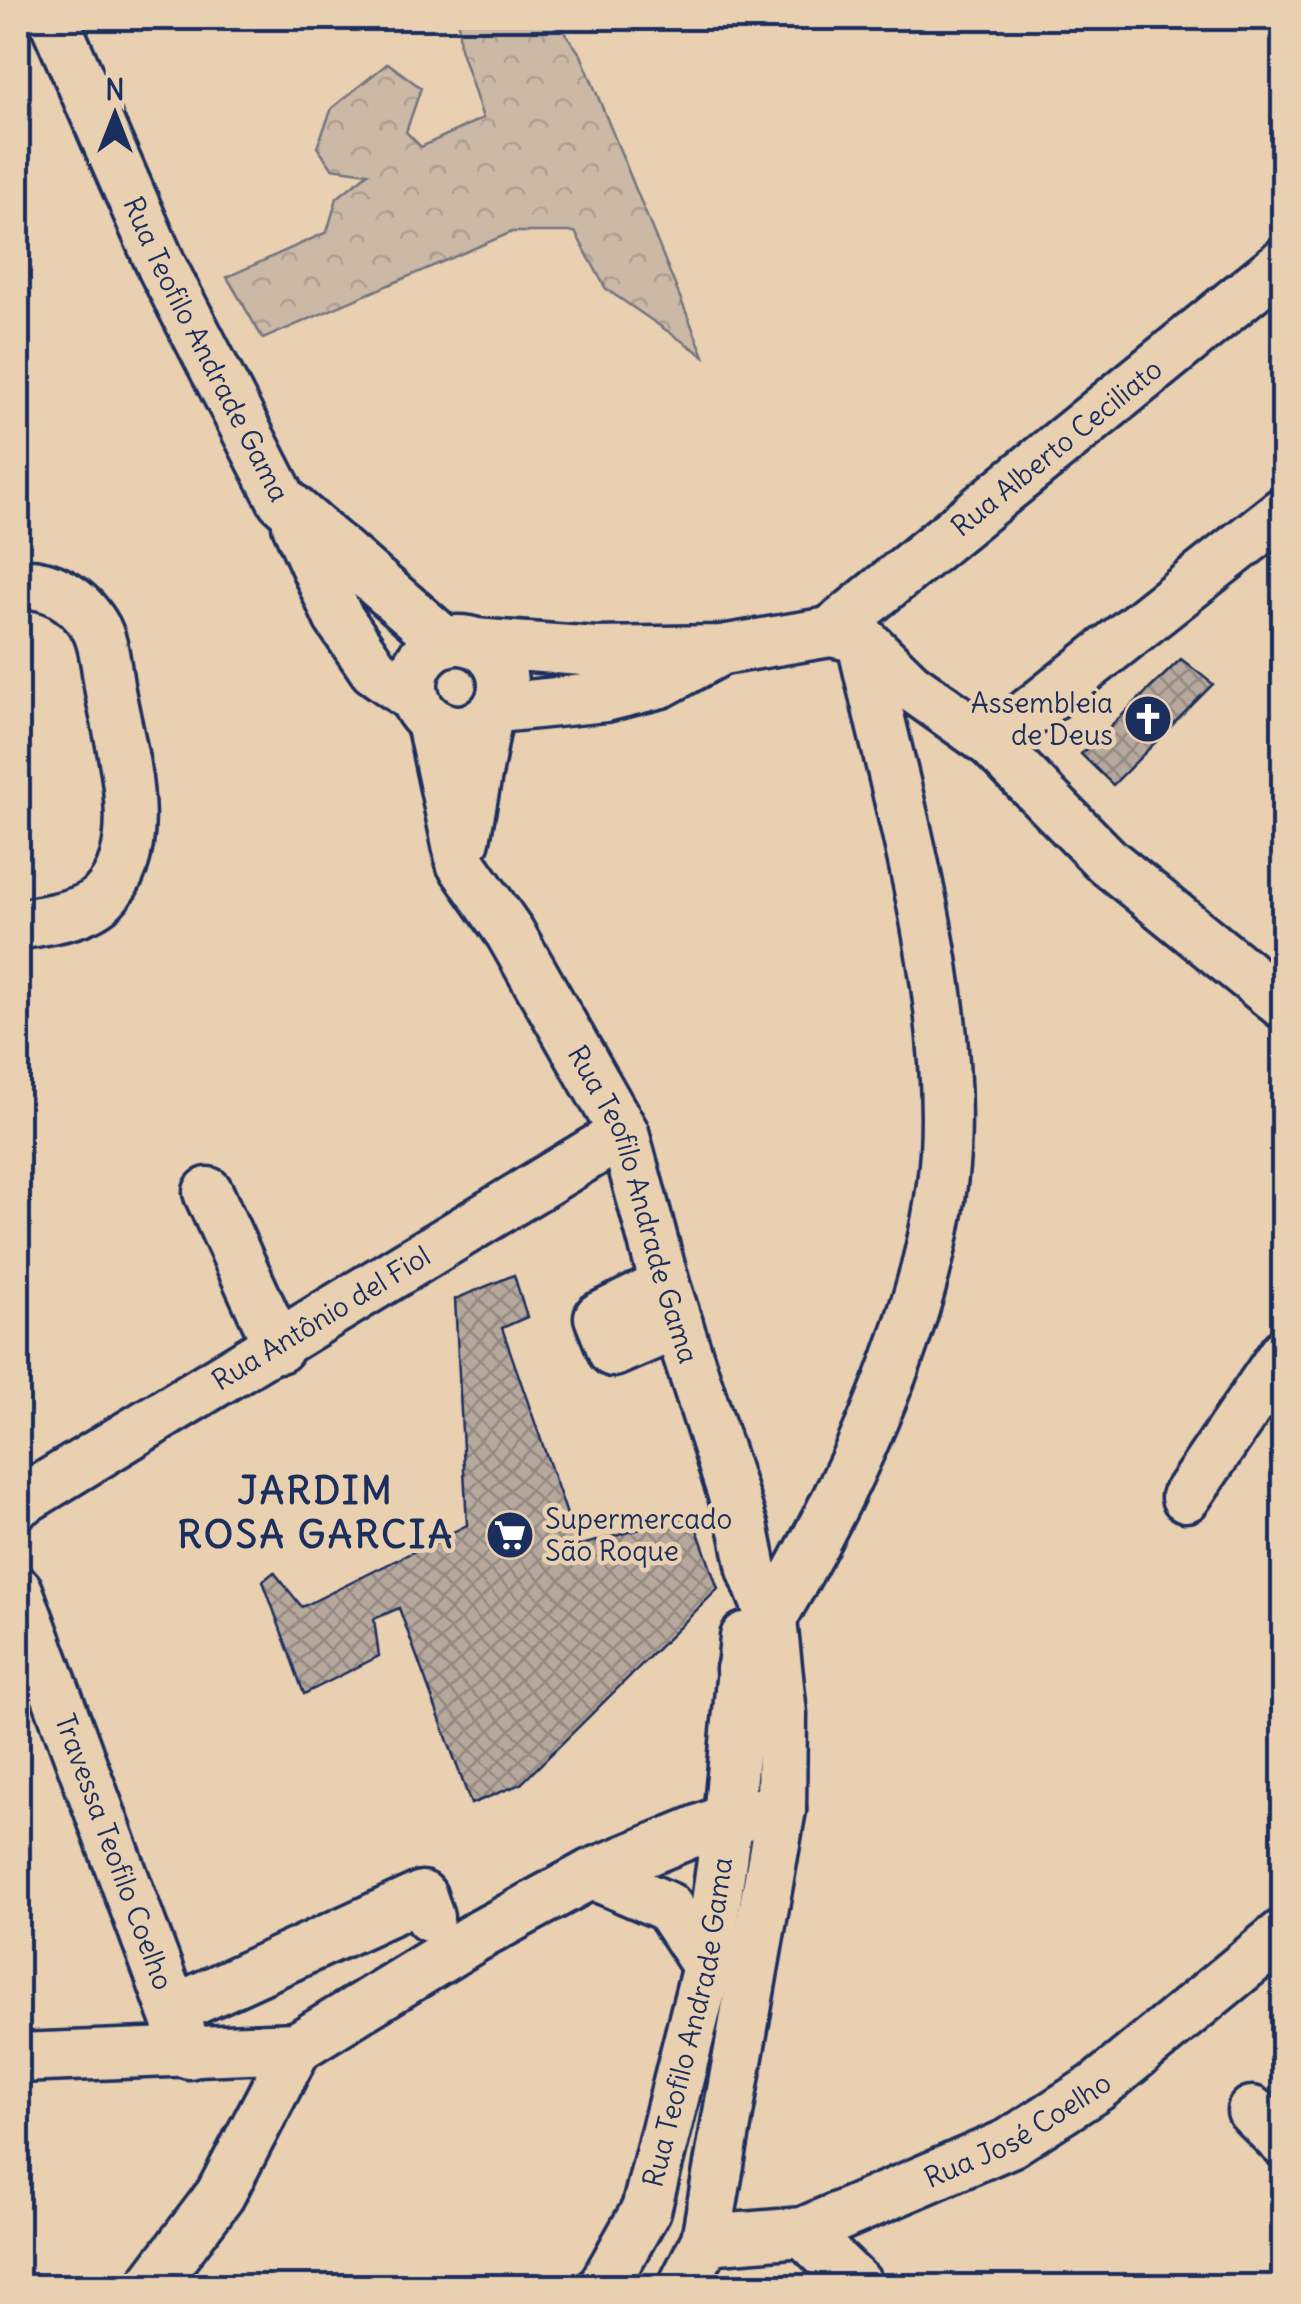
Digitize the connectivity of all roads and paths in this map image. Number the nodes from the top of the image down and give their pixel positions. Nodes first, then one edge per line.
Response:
1 (53, 18) edge
2 (1284, 262) edge
3 (1284, 512) edge
4 (292, 513) junction
5 (18, 584) edge
6 (845, 635) junction
7 (460, 643) junction
8 (722, 650) junction
9 (423, 710) junction
10 (492, 714) junction
11 (991, 743) junction
12 (461, 864) junction
13 (18, 925) edge
14 (1284, 1005) edge
15 (624, 1133) junction
16 (208, 1192) dead end
17 (279, 1348) junction
18 (1284, 1353) edge
19 (1186, 1498) dead end
20 (18, 1503) edge
21 (752, 1569) junction
22 (18, 1591) edge
23 (772, 1620) junction
24 (741, 1668) junction
25 (781, 1808) junction
26 (728, 1818) junction
27 (591, 1874) junction
28 (429, 1918) dead end
29 (1284, 1933) edge
30 (707, 1966) junction
31 (181, 2032) junction
32 (298, 2047) junction
33 (18, 2058) edge
34 (803, 2232) junction
35 (706, 2240) junction
36 (151, 2286) edge
37 (604, 2286) edge
38 (684, 2286) edge
39 (859, 2286) edge

1 - 4 street, Rua Teofilo Andrade Gama
2 - 6 street, Rua Alberto Ceciliato
3 - 11 street
4 - 7 street, Rua Teofilo Andrade Gama
4 - 9 street, Rua Teofilo Andrade Gama
5 - 13 street
6 - 8 street
6 - 11 street
6 - 23 street
7 - 8 street
7 - 9 street, Rua Teofilo Andrade Gama
7 - 10 street, Rua Teofilo Andrade Gama
8 - 10 street
9 - 10 street
9 - 12 street, Rua Teofilo Andrade Gama
10 - 12 street, Rua Teofilo Andrade Gama
11 - 14 street
12 - 15 street, Rua Teofilo Andrade Gama
15 - 17 street, Rua Antônio del Fiol
15 - 21 street, Rua Teofilo Andrade Gama
16 - 17 street
17 - 20 street, Rua Antônio del Fiol
18 - 19 street
21 - 23 street, Rua Teofilo Andrade Gama
21 - 24 street, Rua Teofilo Andrade Gama
22 - 31 street, Travessa Teofilo Coelho
23 - 24 street
23 - 25 street, Rua Teofilo Andrade Gama
24 - 26 street, Rua Teofilo Andrade Gama
25 - 26 street
25 - 35 street, Rua Teofilo Andrade Gama
26 - 27 street
26 - 30 street, Rua Teofilo Andrade Gama
27 - 30 street
27 - 32 street
28 - 31 street
29 - 34 street, Rua José Coelho
30 - 37 street, Rua Teofilo Andrade Gama
31 - 32 street
31 - 33 street
32 - 36 street
34 - 35 street, Rua José Coelho
34 - 39 street
35 - 38 street, Rua Teofilo Andrade Gama

